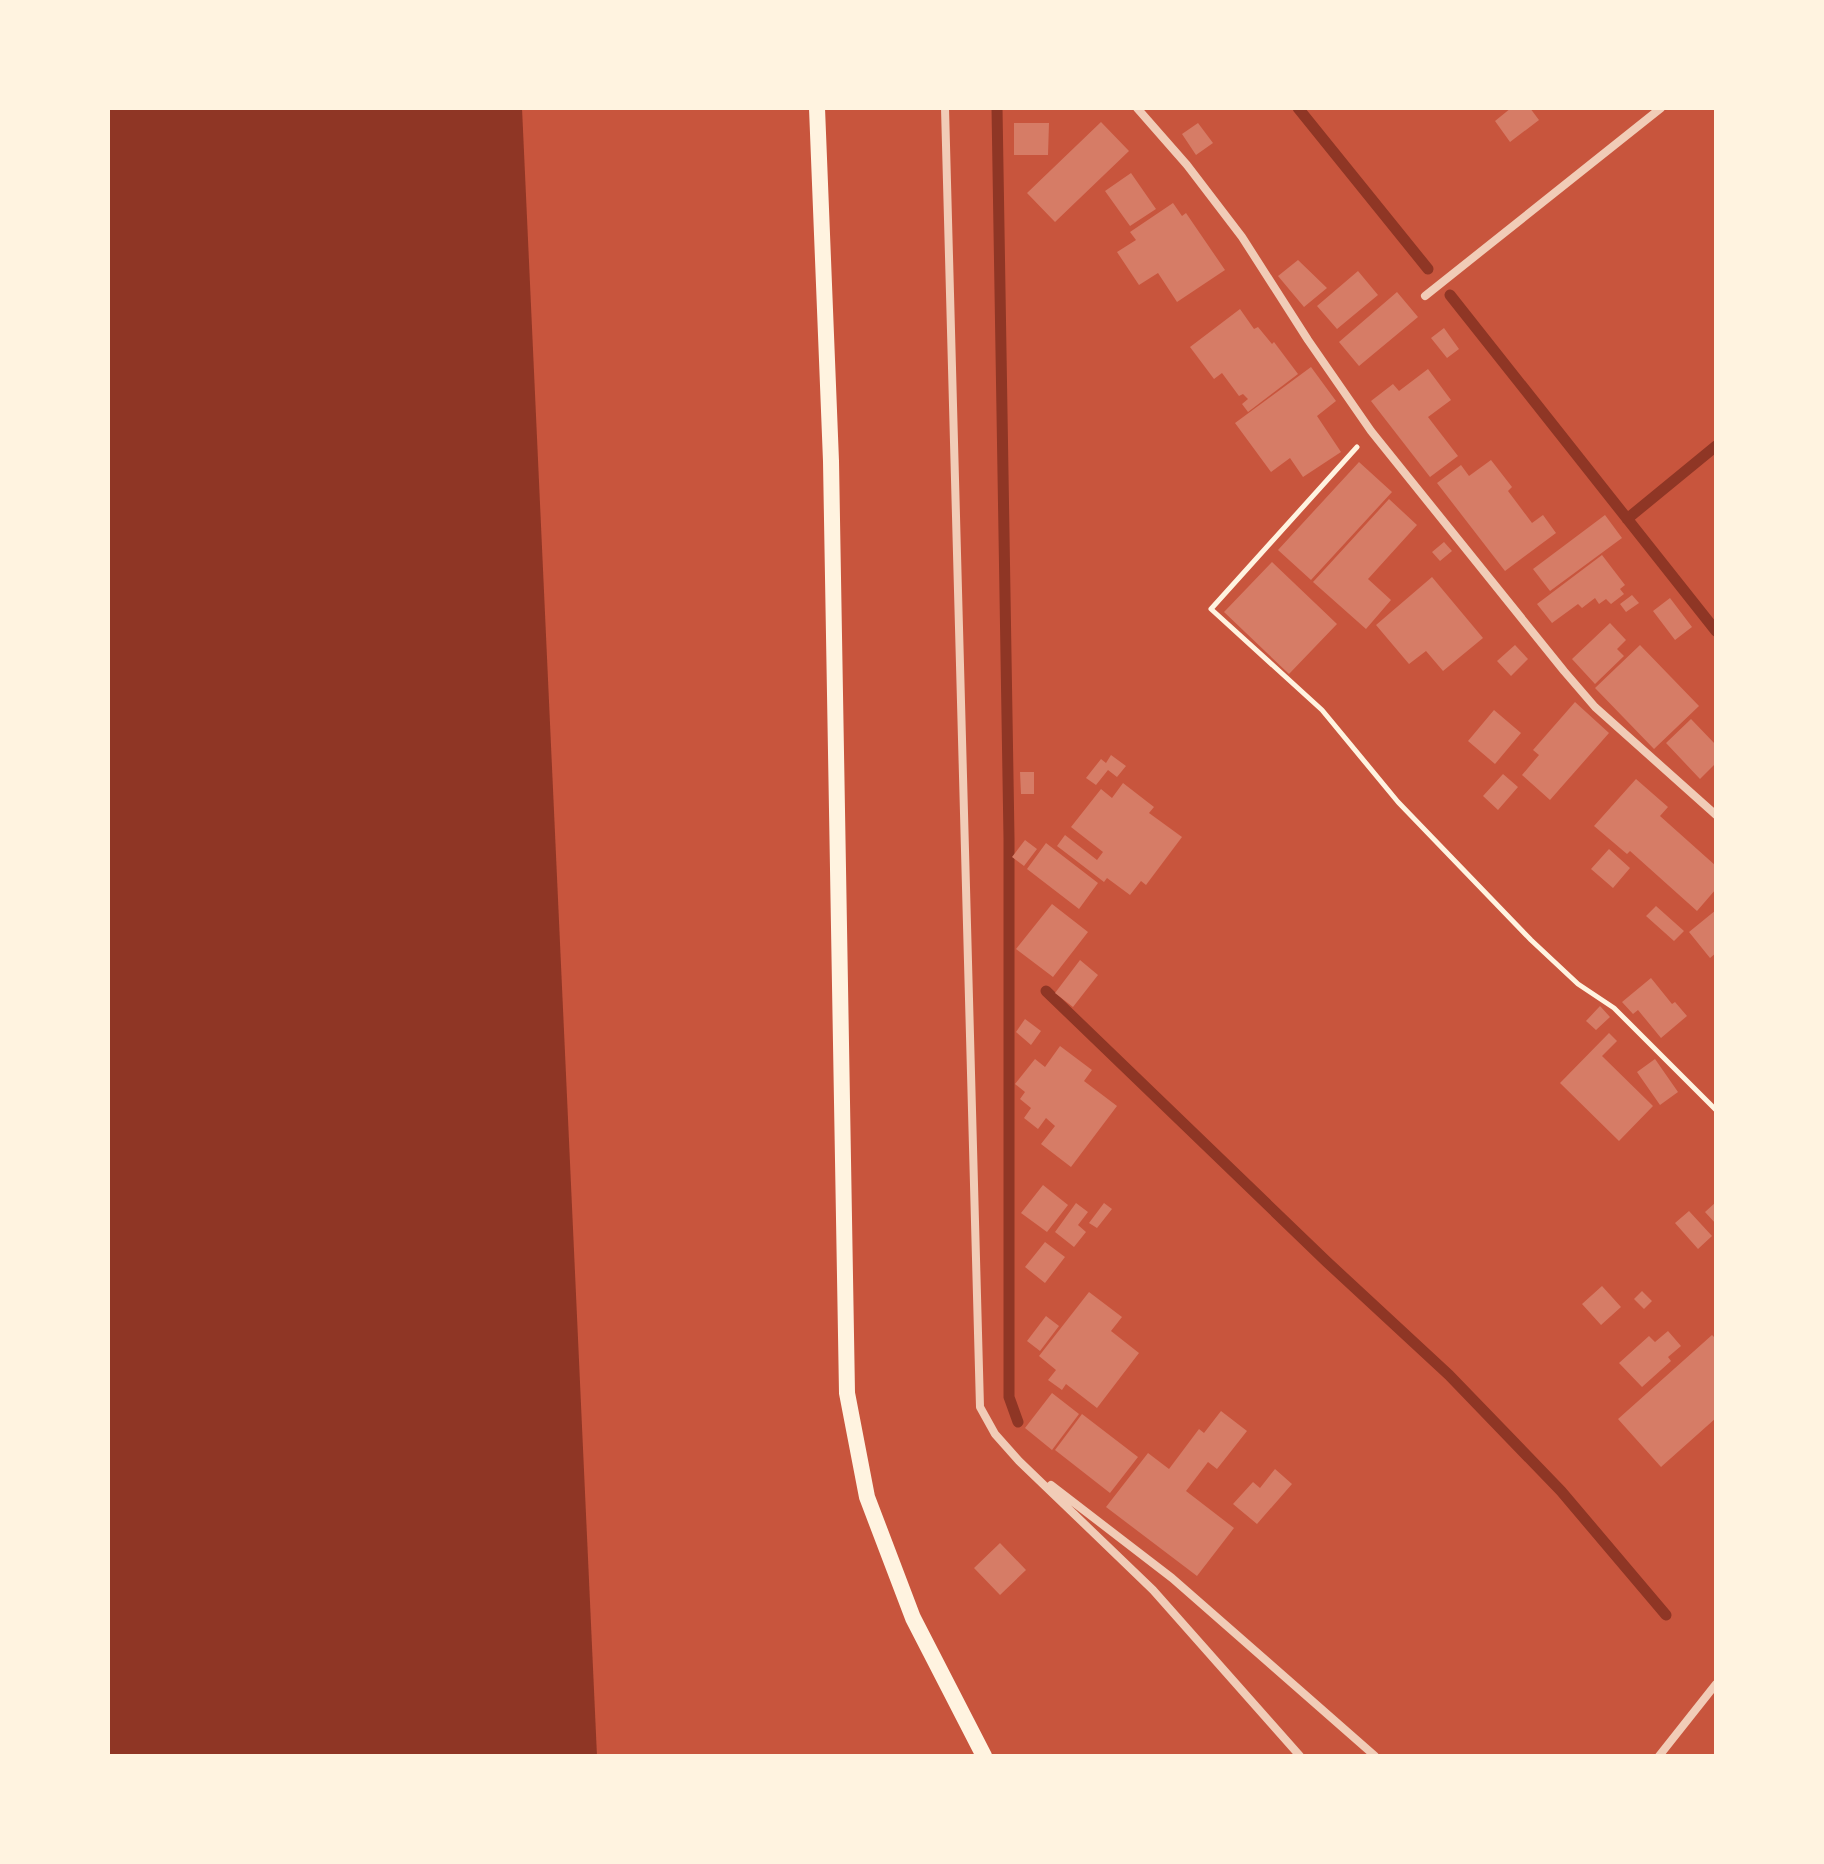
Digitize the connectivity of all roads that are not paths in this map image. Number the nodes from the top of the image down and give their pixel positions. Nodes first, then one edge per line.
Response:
1 (817, 108) edge
2 (945, 108) edge
3 (1137, 108) edge
4 (1661, 108) edge
5 (1425, 296) dead end
6 (1716, 815) edge
7 (1019, 1461) junction
8 (1716, 1684) edge
9 (984, 1756) edge
10 (1300, 1756) edge
11 (1375, 1756) edge
12 (1659, 1756) edge

1 - 9 main road
2 - 7 street
3 - 6 street
4 - 5 street
7 - 10 street
7 - 11 street
8 - 12 street

